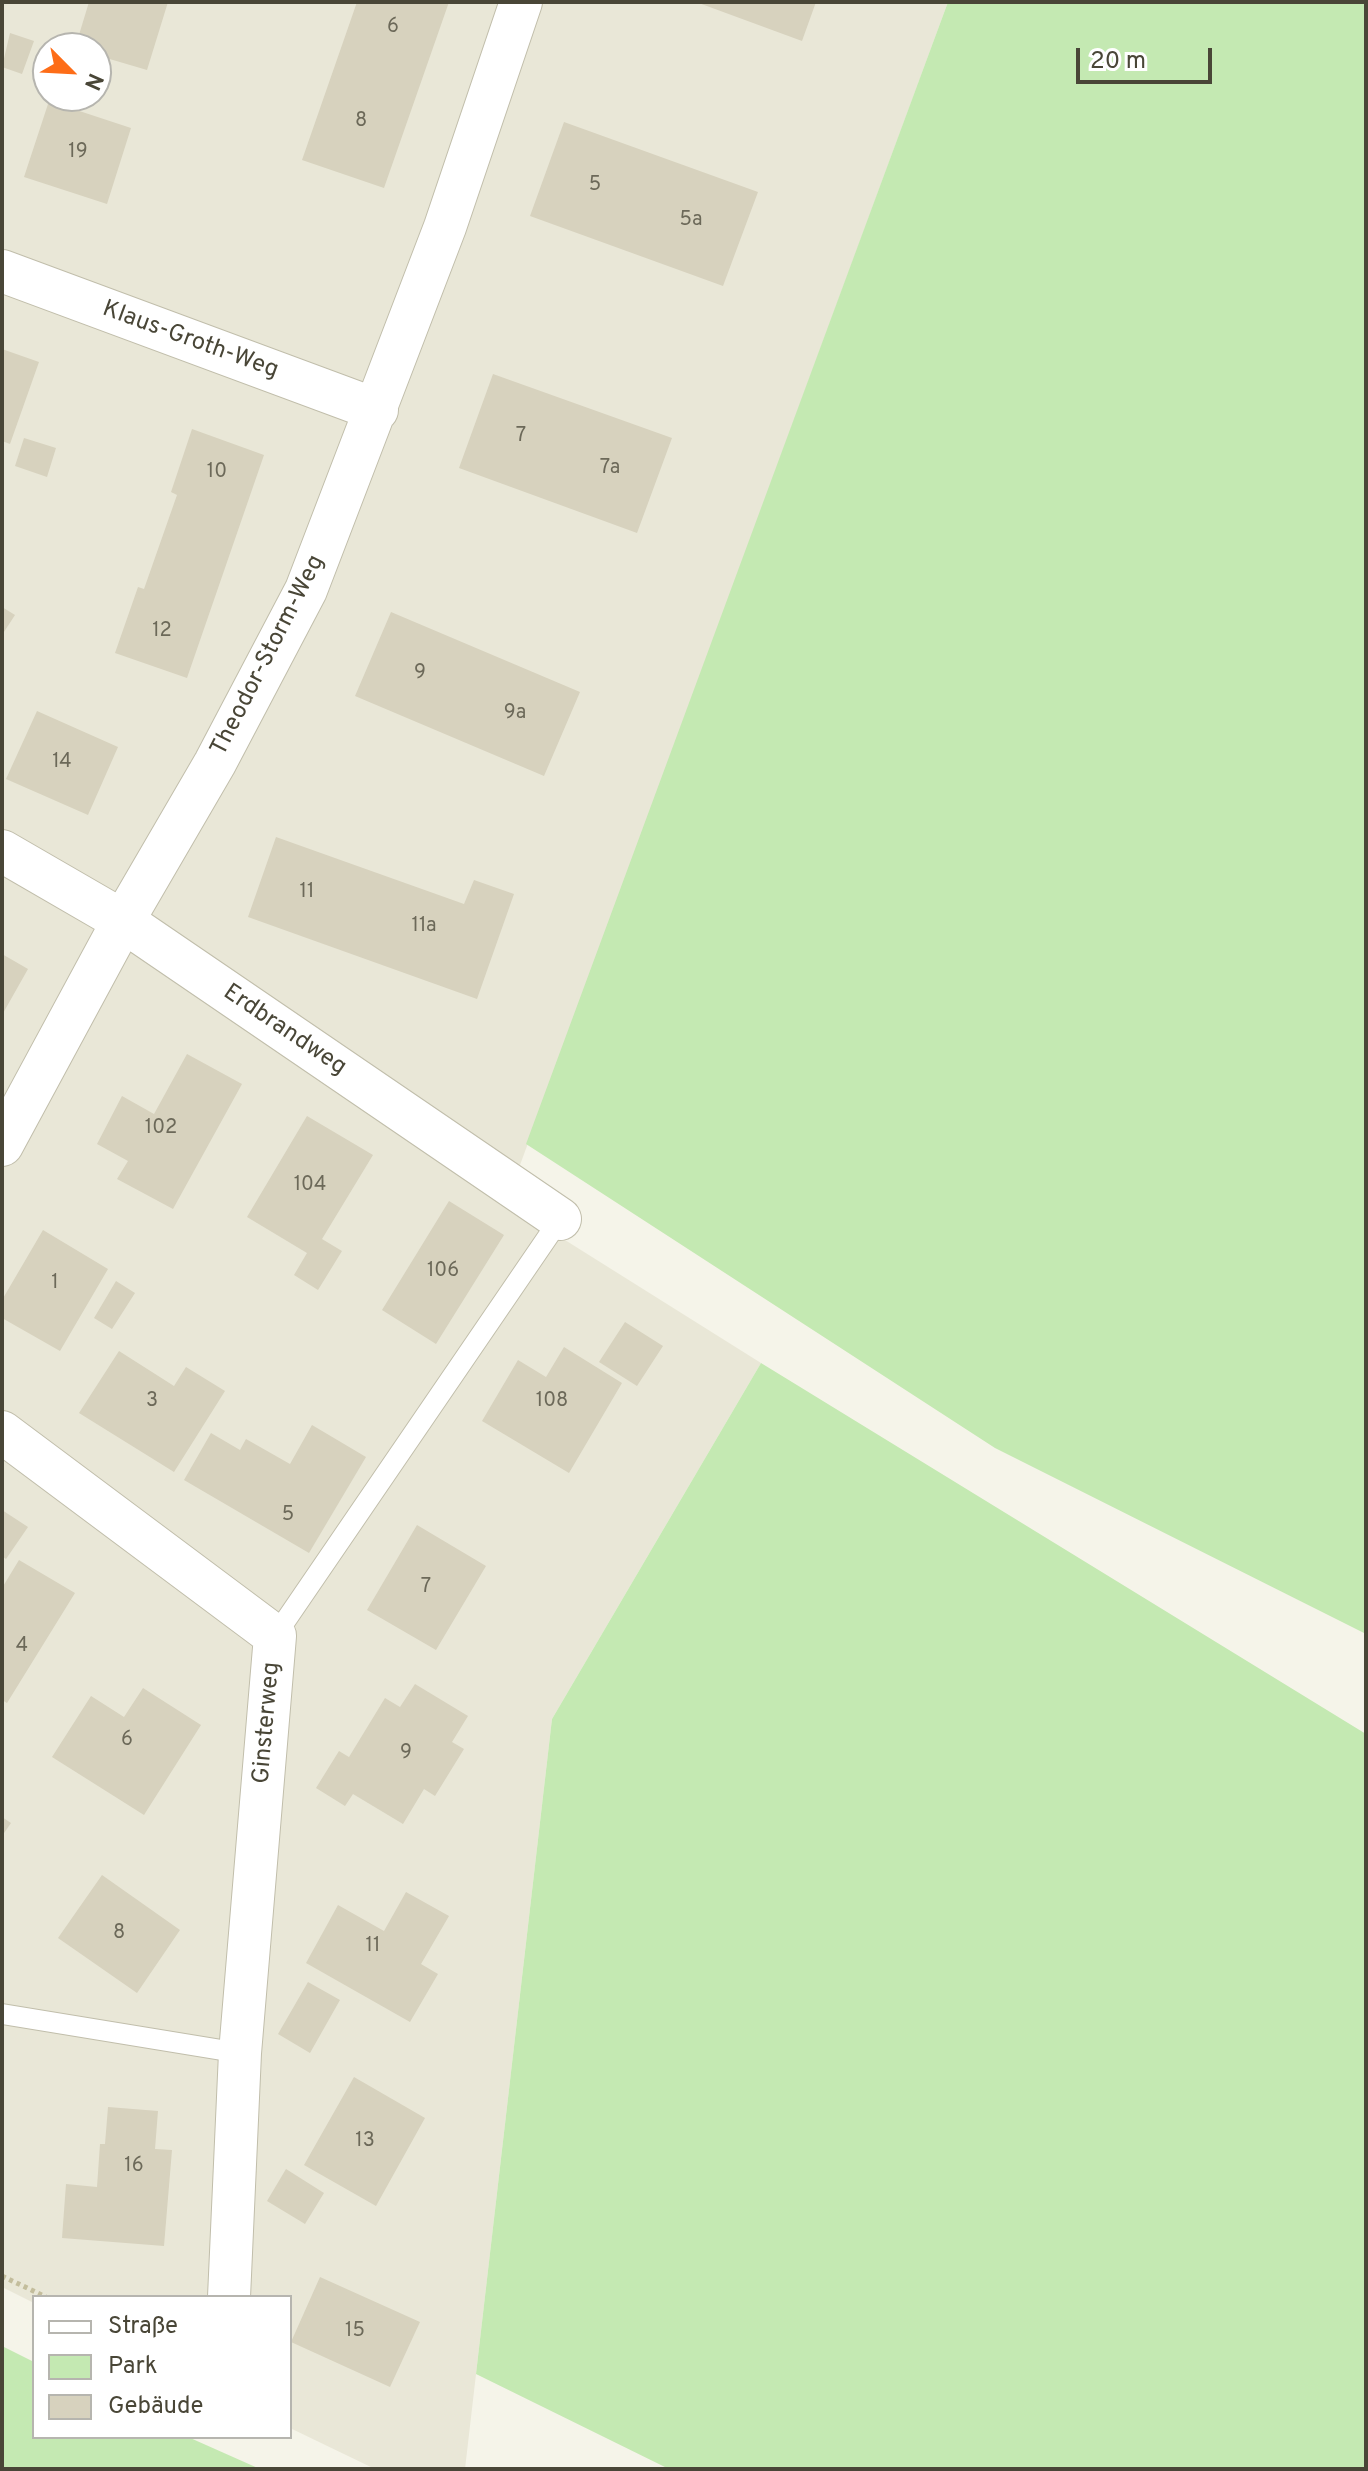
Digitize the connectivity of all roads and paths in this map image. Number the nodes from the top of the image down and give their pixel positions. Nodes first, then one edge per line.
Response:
1 (521, 2) edge
2 (2, 271) edge
3 (377, 410) junction
4 (2, 851) edge
5 (123, 921) junction
6 (2, 1145) edge
7 (560, 1219) joint
8 (2, 1432) edge
9 (275, 1636) junction
10 (2, 2014) edge
11 (240, 2053) junction
12 (2, 2276) edge
13 (42, 2295) edge
14 (229, 2295) edge

1 - 3 street, Theodor-Storm-Weg
2 - 3 street, Klaus-Groth-Weg
3 - 5 street, Theodor-Storm-Weg
4 - 5 street, Erdbrandweg
5 - 6 street, Theodor-Storm-Weg
5 - 7 street, Erdbrandweg
7 - 9 lane
8 - 9 street, Ginsterweg
9 - 11 street, Ginsterweg
10 - 11 lane
11 - 14 street, Ginsterweg
12 - 13 path

